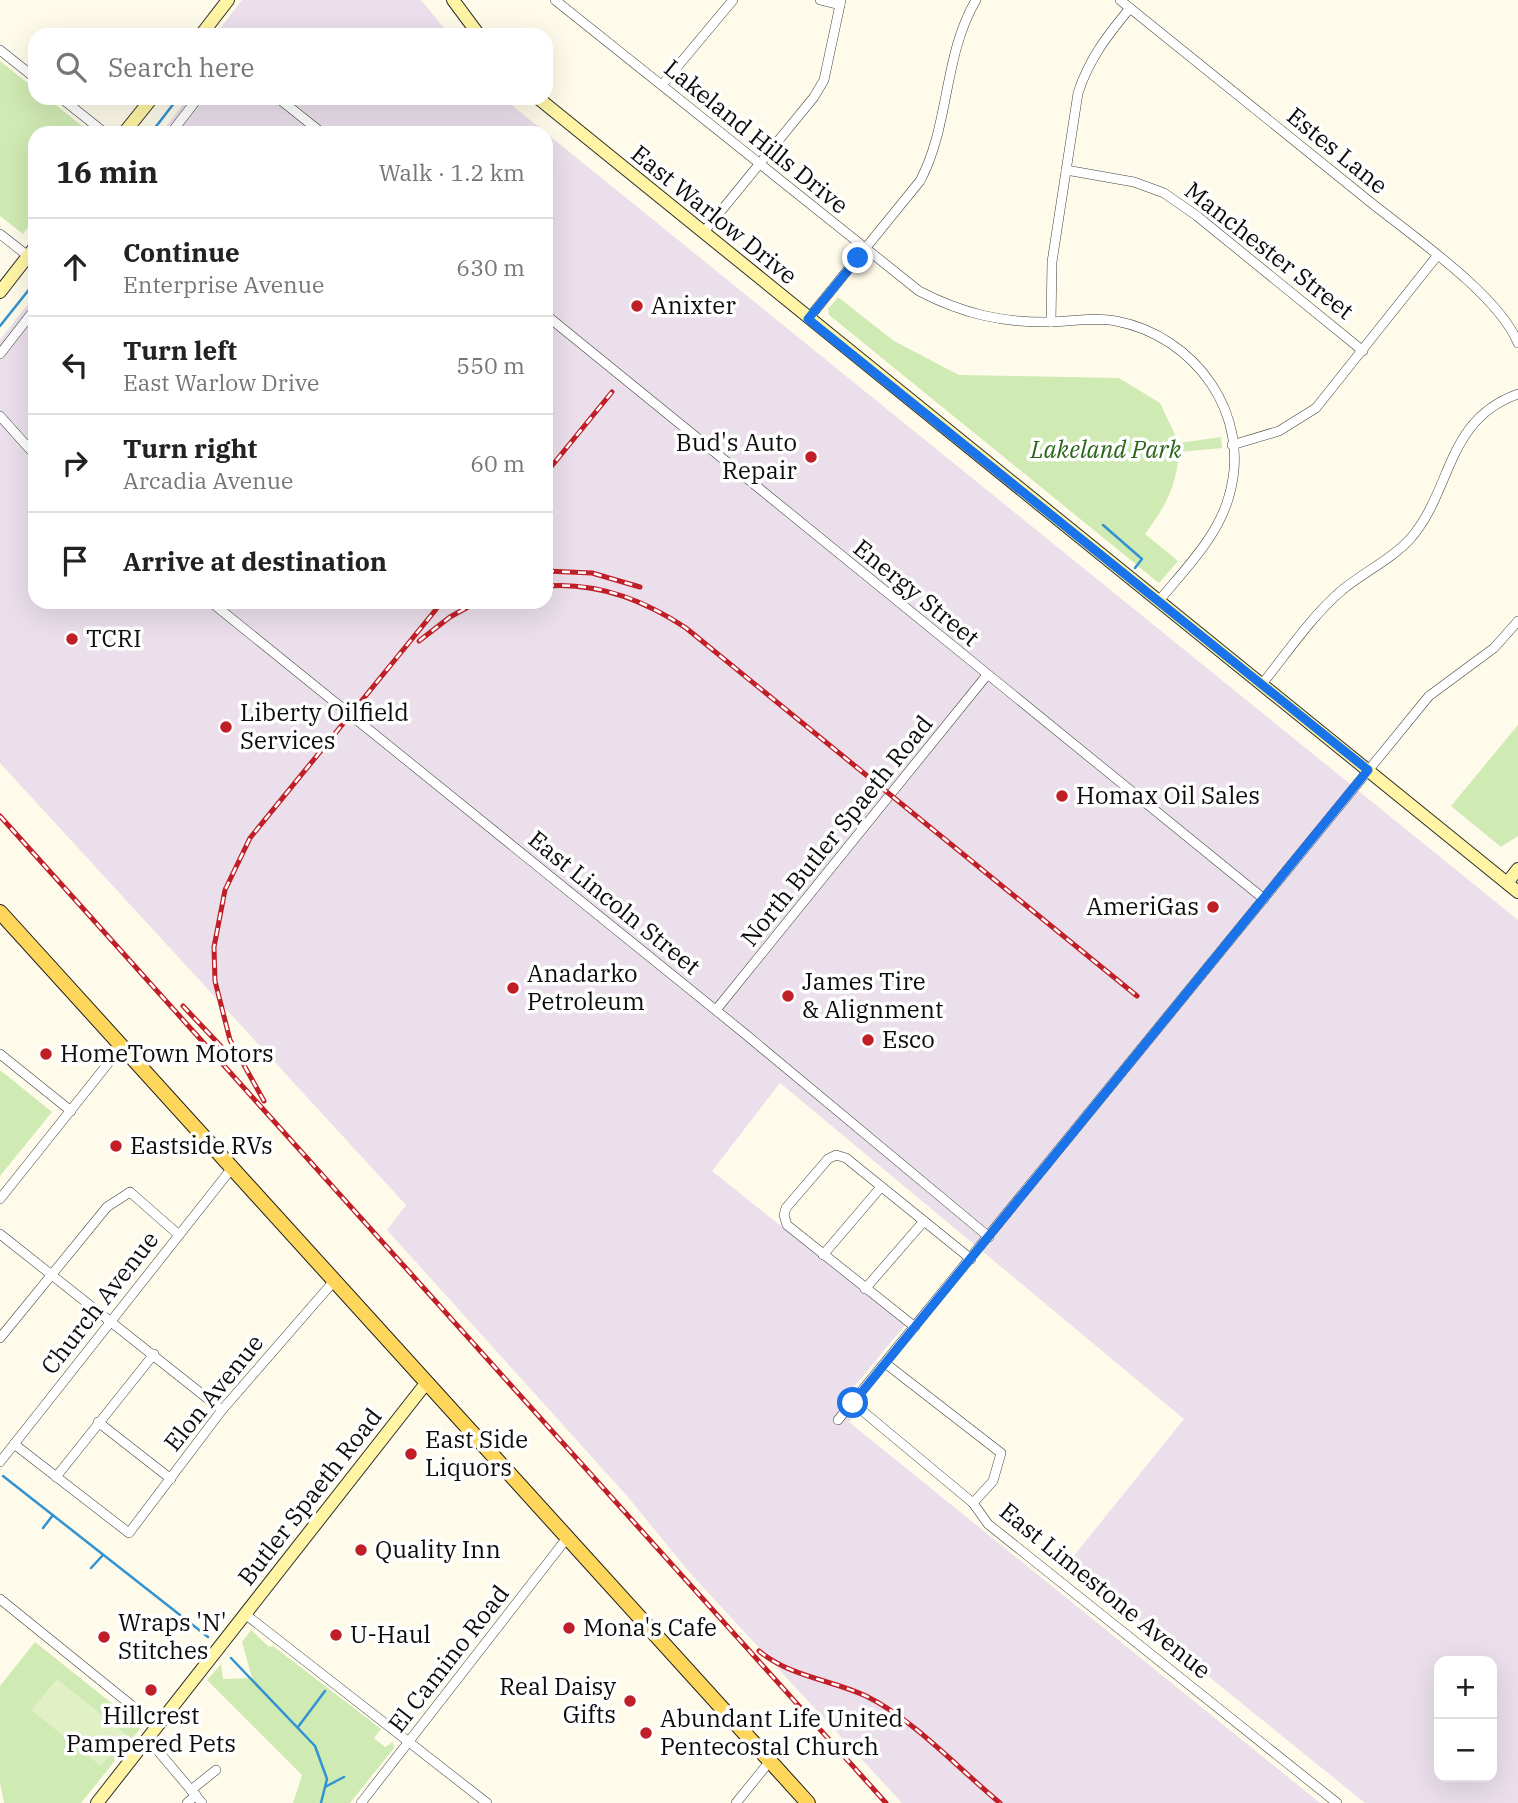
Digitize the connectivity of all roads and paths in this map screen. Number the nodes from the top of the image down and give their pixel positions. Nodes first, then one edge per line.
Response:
1 (228, 0) edge
2 (453, 0) edge
3 (555, 0) edge
4 (571, 0) edge
5 (733, 0) edge
6 (820, 0) edge
7 (976, 0) edge
8 (1120, 0) edge
9 (840, 3) edge
10 (565, 8) junction
11 (1130, 8) junction
12 (206, 28) edge
13 (474, 28) edge
14 (0, 50) edge
15 (28, 72) edge
16 (662, 85) junction
17 (70, 105) edge
18 (146, 105) edge
19 (193, 105) edge
20 (287, 105) edge
21 (547, 105) edge
22 (96, 126) edge
23 (130, 126) edge
24 (176, 126) edge
25 (313, 126) edge
26 (759, 164) junction
27 (1066, 170) junction
28 (703, 233) junction
29 (0, 234) edge
30 (28, 249) edge
31 (864, 249) junction
32 (28, 255) edge
33 (1437, 256) junction
34 (0, 292) edge
35 (28, 318) edge
36 (808, 319) junction
37 (553, 321) edge
38 (1051, 322) junction
39 (1518, 343) edge
40 (1363, 351) junction
41 (0, 354) edge
42 (1518, 394) edge
43 (0, 416) edge
44 (1232, 445) junction
45 (28, 448) edge
46 (1158, 602) junction
47 (220, 609) edge
48 (1518, 621) edge
49 (987, 675) junction
50 (1262, 684) junction
51 (1368, 770) junction
52 (1518, 869) edge
53 (1507, 883) junction
54 (1518, 892) edge
55 (1264, 899) junction
56 (0, 912) edge
57 (716, 1010) junction
58 (122, 1046) junction
59 (0, 1054) edge
60 (71, 1111) junction
61 (232, 1168) junction
62 (881, 1187) junction
63 (0, 1199) edge
64 (923, 1221) junction
65 (0, 1234) edge
66 (179, 1235) junction
67 (989, 1237) junction
68 (823, 1255) junction
69 (971, 1259) junction
70 (52, 1274) junction
71 (334, 1281) junction
72 (865, 1289) junction
73 (110, 1321) junction
74 (915, 1327) junction
75 (0, 1338) edge
76 (154, 1354) junction
77 (885, 1363) junction
78 (427, 1382) junction
79 (853, 1403) junction
80 (222, 1410) junction
81 (838, 1420) dead end
82 (98, 1422) junction
83 (14, 1444) junction
84 (0, 1462) edge
85 (56, 1477) junction
86 (171, 1479) junction
87 (973, 1503) junction
88 (567, 1538) junction
89 (0, 1599) edge
90 (244, 1614) junction
91 (157, 1726) junction
92 (147, 1738) junction
93 (408, 1742) junction
94 (770, 1761) junction
95 (216, 1770) dead end
96 (196, 1796) edge
97 (97, 1803) edge
98 (187, 1803) edge
99 (361, 1803) edge
100 (487, 1803) edge
101 (736, 1803) edge
102 (808, 1803) edge
103 (1337, 1803) edge

1 - 12 street
2 - 13 street
3 - 10 street, Lakeland Hills Drive
4 - 10 street
5 - 16 street
6 - 9 street
7 - 31 street
8 - 11 street, Estes Lane
9 - 26 street
10 - 16 street, Lakeland Hills Drive
11 - 27 street
11 - 33 street, Estes Lane
14 - 15 street
16 - 26 street, Lakeland Hills Drive
17 - 22 street
18 - 23 street
19 - 24 street
20 - 25 street
21 - 28 street, East Warlow Drive
26 - 28 street
26 - 31 street, Lakeland Hills Drive
27 - 38 street
27 - 40 street, Manchester Street
28 - 36 street, East Warlow Drive
29 - 30 street
31 - 36 street
31 - 38 street, Lakeland Hills Drive
32 - 34 street
33 - 39 street, Estes Lane
33 - 40 street
35 - 41 street
36 - 46 street, East Warlow Drive
37 - 49 street, Energy Street
38 - 44 street, Lakeland Hills Drive
40 - 44 street
42 - 50 street
43 - 45 street
44 - 46 street, Lakeland Hills Drive
46 - 50 street, East Warlow Drive
47 - 57 street, East Lincoln Street
48 - 51 street
49 - 55 street, Energy Street
49 - 57 street, North Butler Spaeth Road
50 - 51 street, East Warlow Drive
51 - 53 street, East Warlow Drive
51 - 55 street
52 - 53 street
53 - 54 street, East Warlow Drive
55 - 67 street
56 - 58 main road
57 - 67 street, East Lincoln Street
58 - 60 street
58 - 61 main road
59 - 60 street
60 - 63 street
61 - 66 street, Church Avenue
61 - 71 main road
62 - 64 street
62 - 68 street
62 - 68 street
64 - 69 street
64 - 72 street
65 - 70 street
66 - 70 street
66 - 73 street, Church Avenue
67 - 69 street
68 - 72 street
69 - 74 street
70 - 73 street
70 - 75 street
71 - 78 main road
71 - 80 street, Elon Avenue
72 - 74 street
73 - 76 street
73 - 83 street, Church Avenue
74 - 77 street
76 - 80 street
76 - 82 street
77 - 79 street
77 - 87 street
78 - 88 main road
78 - 90 street, Butler Spaeth Road
79 - 81 street
79 - 87 street, East Limestone Avenue
80 - 86 street, Elon Avenue
82 - 85 street
82 - 86 street
83 - 84 street, Church Avenue
83 - 85 street
85 - 86 street, Elon Avenue
87 - 103 street, East Limestone Avenue
88 - 93 street, El Camino Road
88 - 94 main road
89 - 91 street
90 - 91 street, Butler Spaeth Road
90 - 93 street
91 - 92 street, Butler Spaeth Road
92 - 96 street
92 - 97 street, Butler Spaeth Road
93 - 99 street, El Camino Road
93 - 100 street
94 - 101 street
94 - 102 main road
95 - 96 street
96 - 98 street

